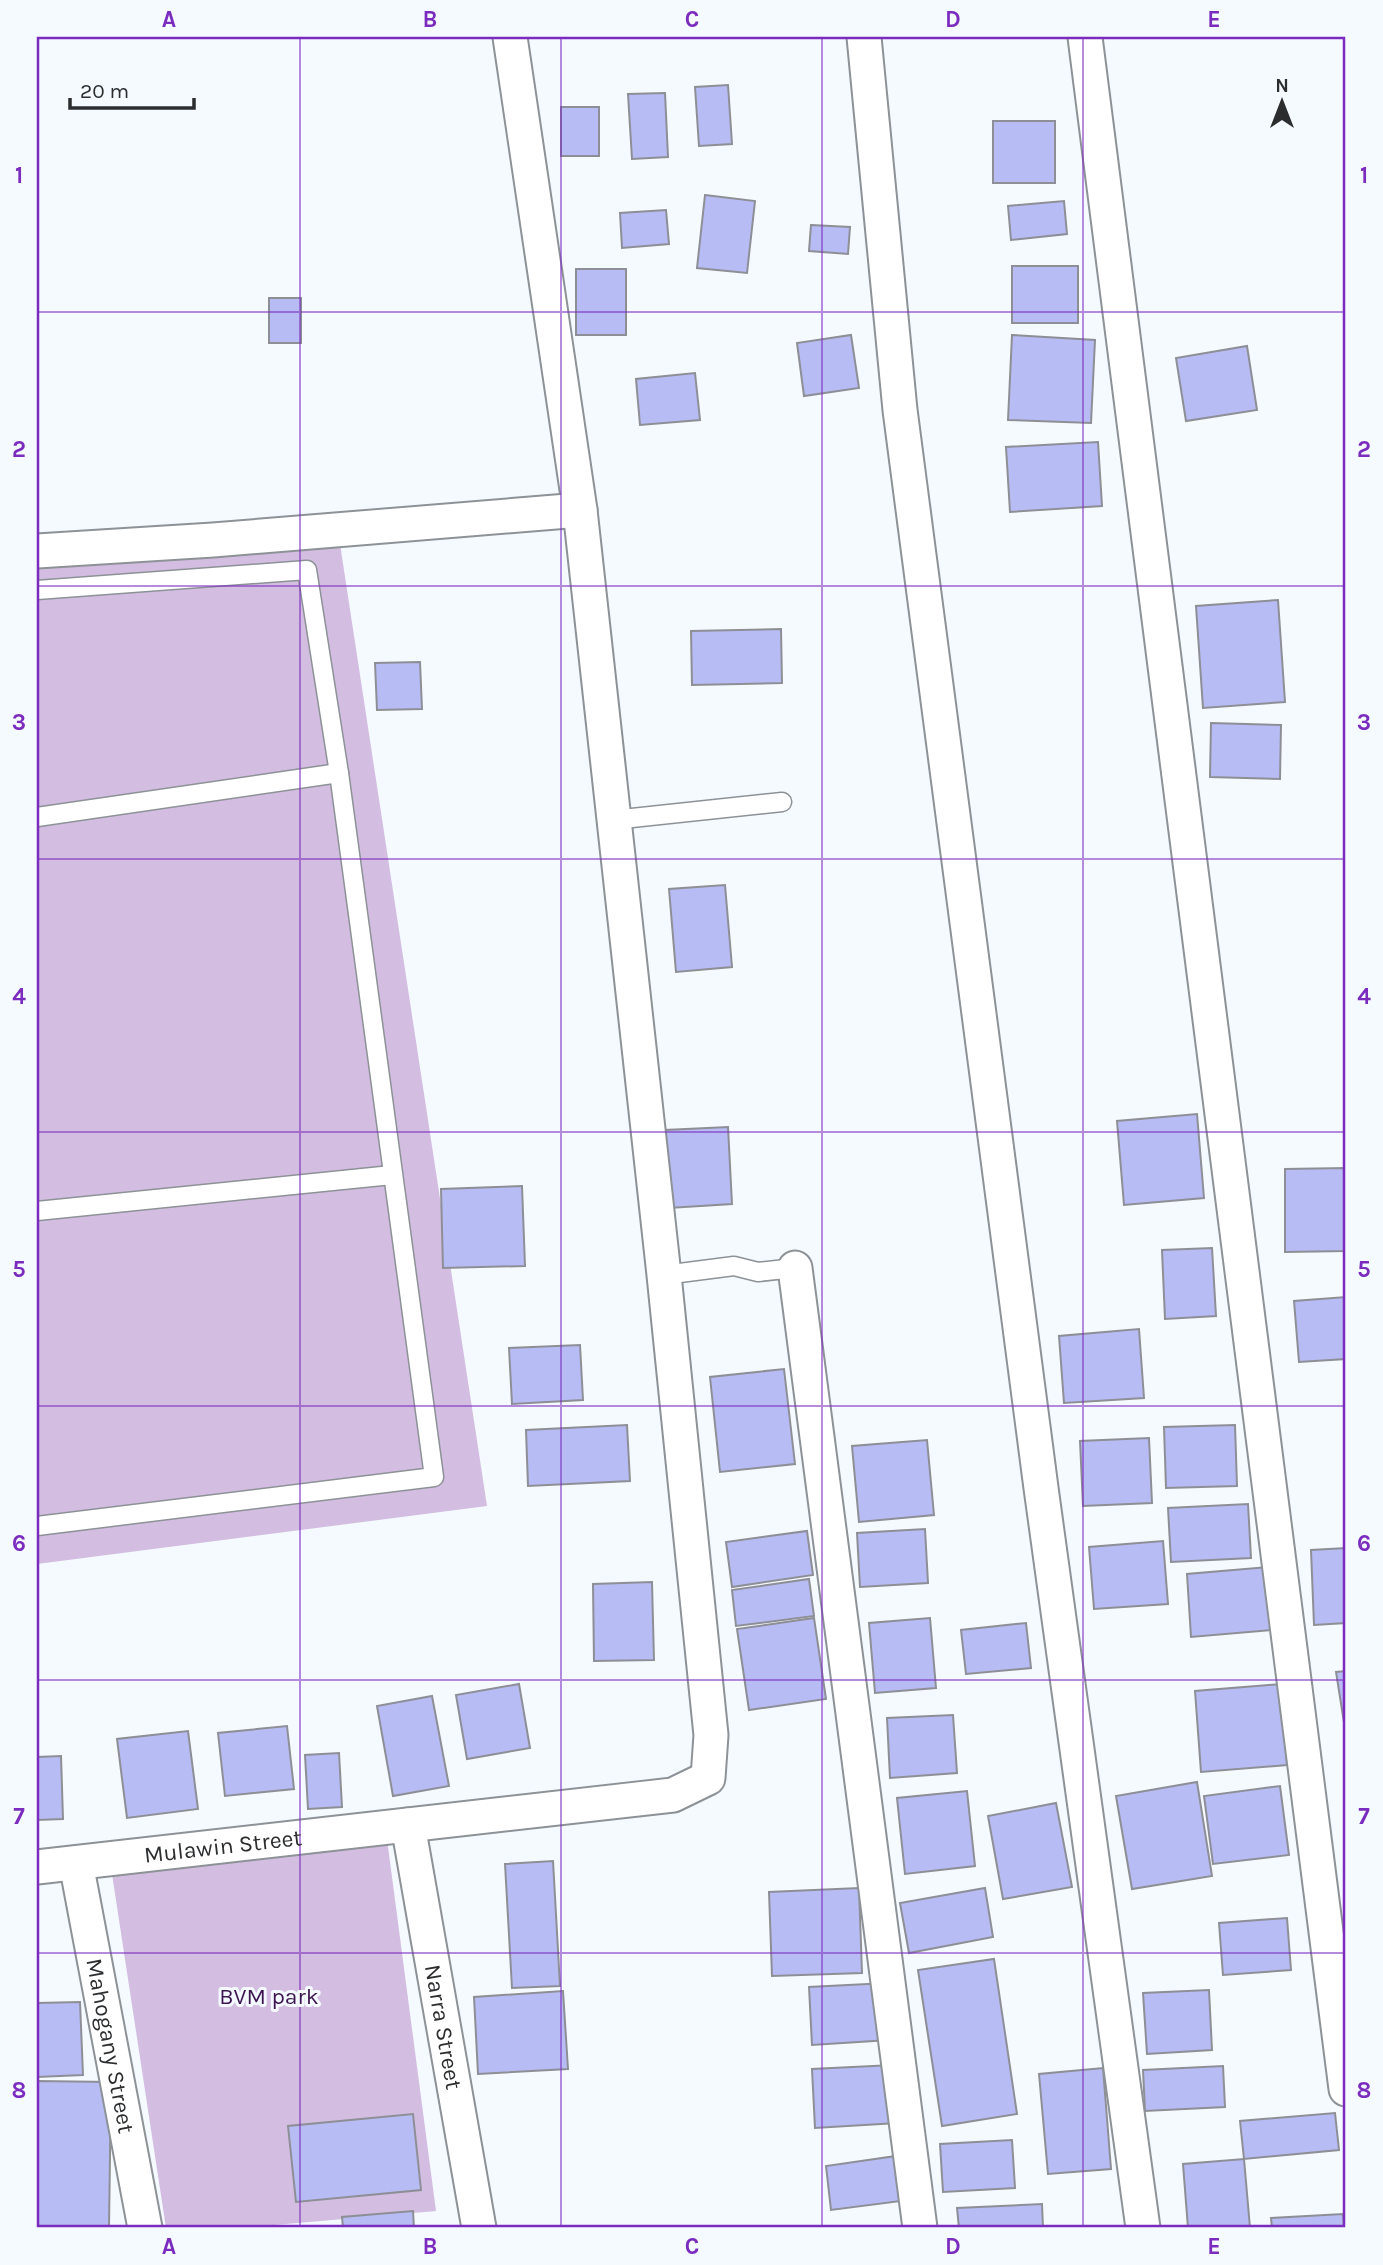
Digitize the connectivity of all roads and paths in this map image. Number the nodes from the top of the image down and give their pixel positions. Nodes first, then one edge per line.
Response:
1 (510, 37) edge
2 (864, 37) edge
3 (1085, 37) edge
4 (580, 510) junction
5 (37, 551) edge
6 (37, 590) edge
7 (339, 773) junction
8 (782, 802) dead end
9 (37, 817) edge
10 (613, 820) junction
11 (392, 1175) junction
12 (37, 1212) edge
13 (795, 1268) joint
14 (664, 1275) junction
15 (37, 1526) edge
16 (408, 1825) junction
17 (76, 1863) junction
18 (37, 1867) edge
19 (1346, 2089) edge
20 (145, 2228) edge
21 (479, 2228) edge
22 (920, 2228) edge
23 (1143, 2228) edge

1 - 4 street
2 - 23 street
3 - 19 street
4 - 5 street
4 - 10 street
6 - 7 lane
7 - 9 lane
7 - 11 lane
8 - 10 lane
10 - 14 street
11 - 12 lane
11 - 15 lane
13 - 14 lane
13 - 22 street
14 - 16 street, Mulawin Street
16 - 17 street, Mulawin Street
16 - 21 street, Narra Street
17 - 18 street, Mulawin Street
17 - 20 street, Mahogany Street

